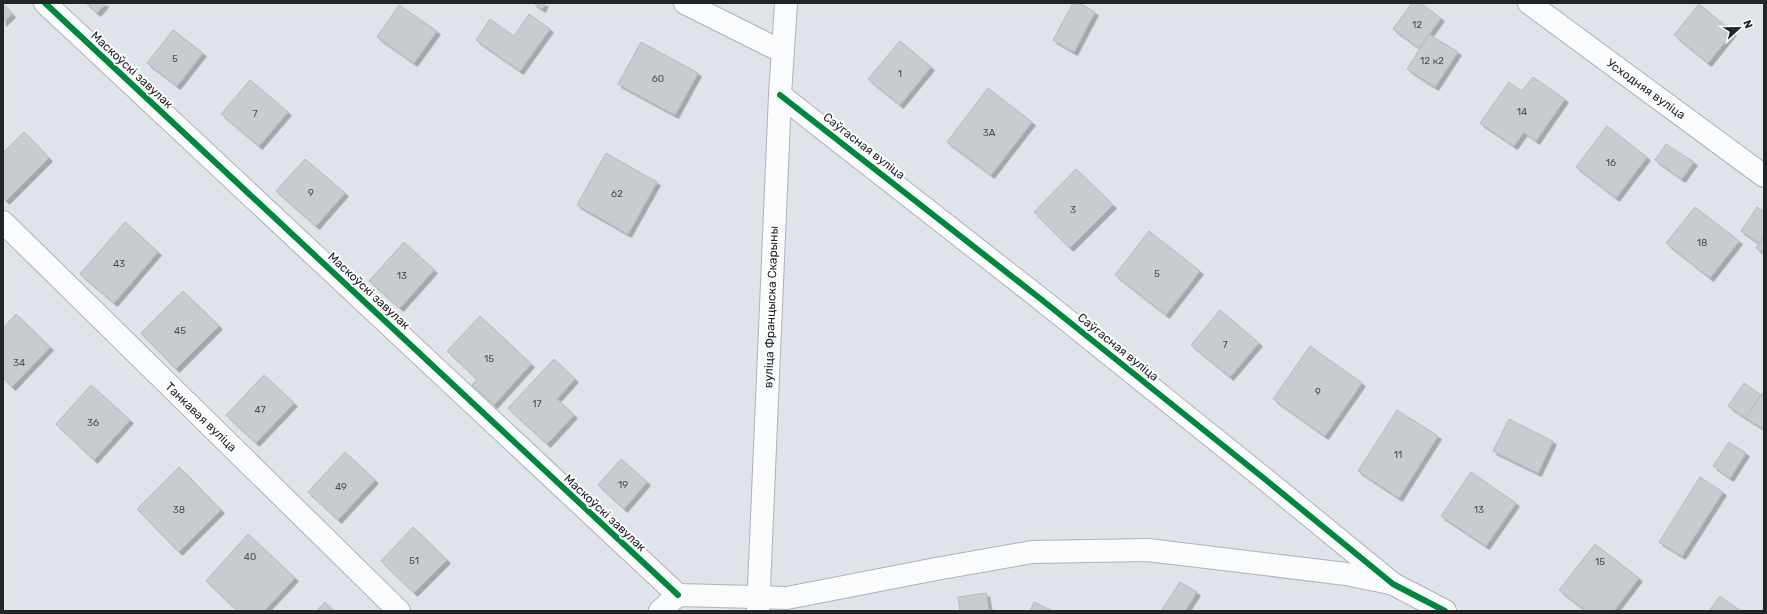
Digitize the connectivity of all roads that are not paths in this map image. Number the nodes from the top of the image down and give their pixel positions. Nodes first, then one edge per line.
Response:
1 (45, 3) edge
2 (685, 3) edge
3 (786, 3) edge
4 (1528, 3) edge
5 (783, 52) junction
6 (780, 95) junction
7 (1764, 176) edge
8 (3, 222) edge
9 (1393, 584) junction
10 (678, 595) junction
11 (759, 604) edge
12 (399, 611) edge
13 (660, 611) edge
14 (1445, 611) edge

1 - 10 street, Маскоўскі завулак
2 - 5 street
3 - 5 street, вуліца Францыска Скарыны
4 - 7 street, Усходняя вуліца
5 - 6 street, вуліца Францыска Скарыны
6 - 9 street, Саўгасная вуліца
6 - 11 street, вуліца Францыска Скарыны
8 - 12 street, Танкавая вуліца
9 - 11 street
9 - 14 street, Саўгасная вуліца
10 - 11 street
10 - 13 street

